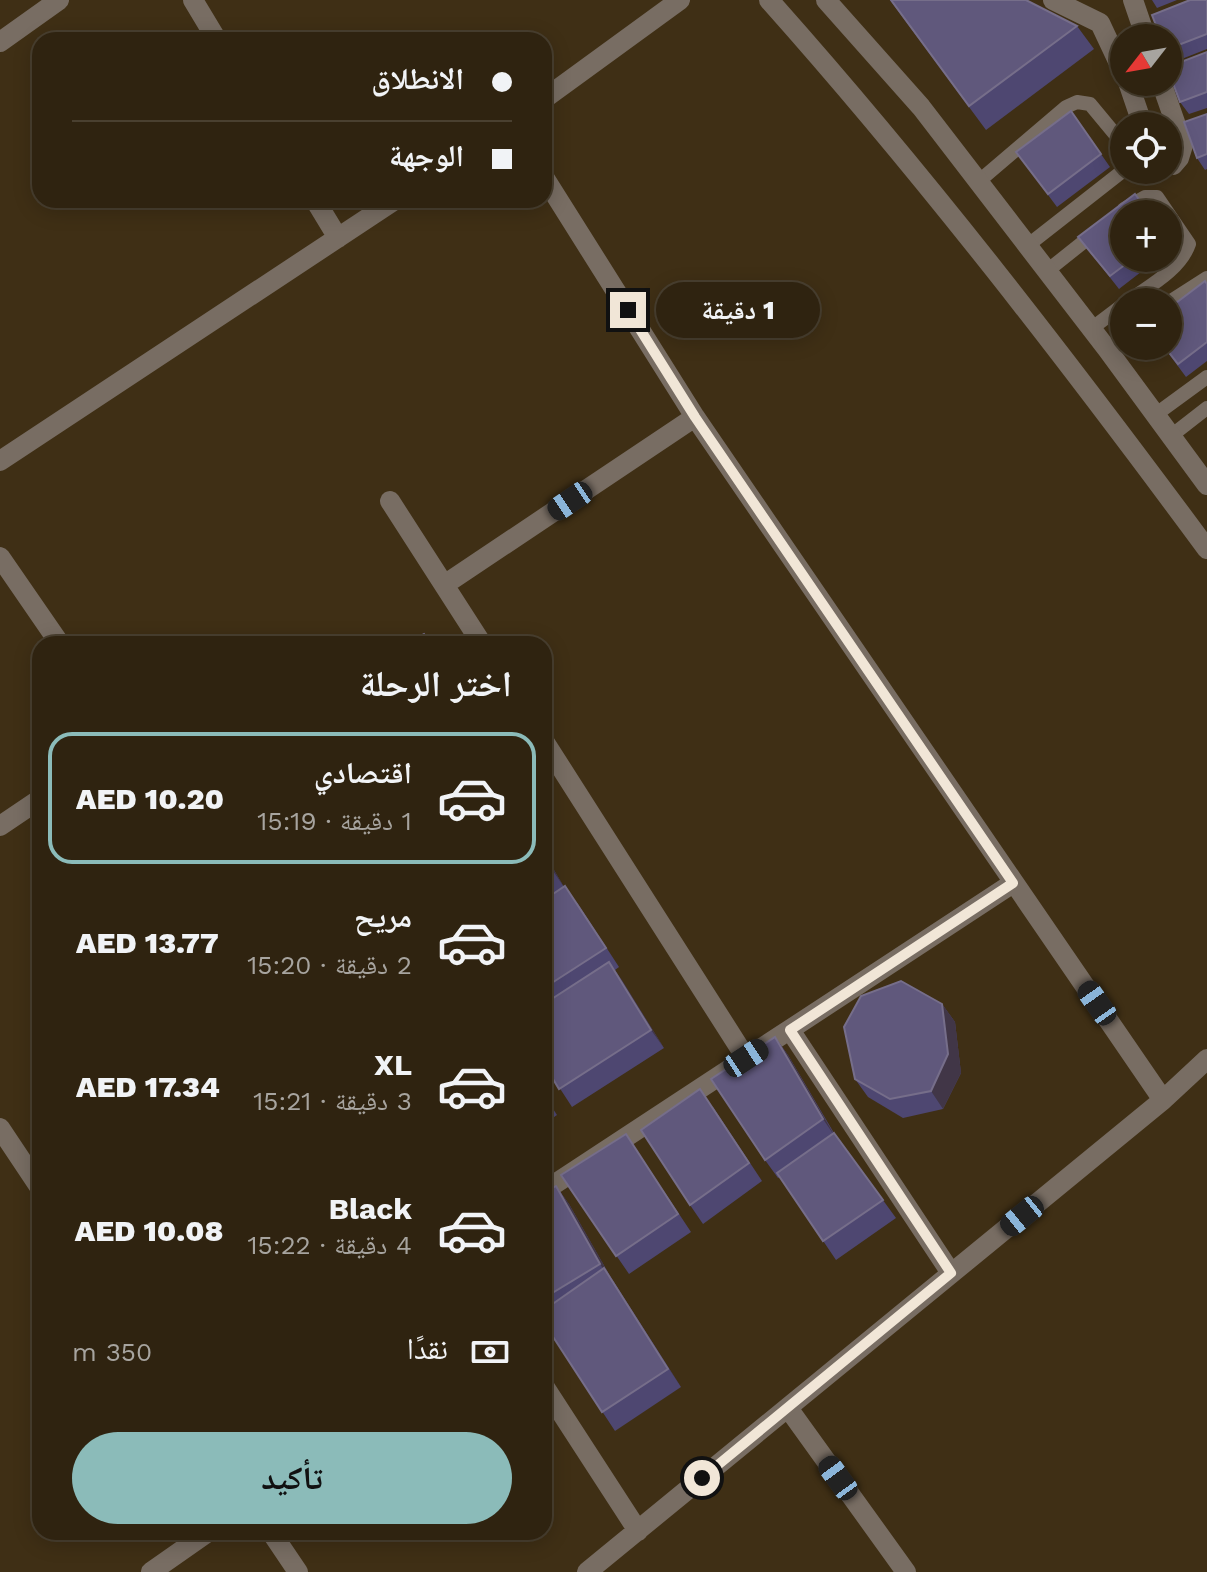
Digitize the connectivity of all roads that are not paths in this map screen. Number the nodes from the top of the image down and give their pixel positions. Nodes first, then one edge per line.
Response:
1 (59, 0) edge
2 (193, 0) edge
3 (680, 0) edge
4 (769, 0) edge
5 (826, 0) edge
6 (1053, 0) edge
7 (1133, 0) edge
8 (1141, 24) edge
9 (212, 32) edge
10 (0, 42) edge
11 (1110, 44) edge
12 (552, 93) edge
13 (1110, 128) edge
14 (1110, 181) edge
15 (978, 182) junction
16 (552, 190) edge
17 (320, 208) edge
18 (383, 208) edge
19 (338, 238) junction
20 (1027, 246) junction
21 (1047, 271) junction
22 (1207, 278) edge
23 (1146, 288) edge
24 (1182, 294) edge
25 (1110, 315) edge
26 (1091, 329) junction
27 (1110, 347) edge
28 (1107, 349) junction
29 (1207, 377) edge
30 (1207, 408) edge
31 (1155, 415) junction
32 (695, 417) junction
33 (1171, 436) junction
34 (0, 461) edge
35 (1207, 485) edge
36 (390, 501) dead end
37 (1207, 549) edge
38 (0, 557) edge
39 (444, 585) junction
40 (54, 636) edge
41 (477, 636) edge
42 (552, 754) edge
43 (32, 804) edge
44 (0, 826) edge
45 (1013, 883) junction
46 (790, 1030) junction
47 (746, 1058) junction
48 (1207, 1059) edge
49 (1163, 1100) junction
50 (0, 1128) edge
51 (32, 1176) edge
52 (552, 1186) edge
53 (951, 1273) junction
54 (552, 1398) edge
55 (788, 1408) junction
56 (638, 1531) junction
57 (197, 1540) edge
58 (276, 1540) edge
59 (151, 1572) edge
60 (298, 1572) edge
61 (587, 1572) edge
62 (906, 1572) edge

1 - 10 street
2 - 9 street
3 - 12 street
4 - 37 street
5 - 15 street
6 - 11 street
7 - 8 street
13 - 15 lane
14 - 20 lane
15 - 20 street
16 - 32 street
17 - 19 street
18 - 19 street
19 - 34 street
20 - 21 street
21 - 23 lane
21 - 26 street
22 - 24 lane
25 - 26 lane
26 - 28 street
27 - 28 lane
28 - 31 street
29 - 31 lane
30 - 33 lane
31 - 33 street
32 - 39 street
32 - 45 street
33 - 35 street
36 - 39 street
38 - 40 street
39 - 41 street
42 - 47 street
43 - 44 street
45 - 46 street
45 - 49 street
46 - 47 street
46 - 53 street
47 - 52 street
48 - 49 street
49 - 53 street
50 - 51 street
53 - 55 street
54 - 56 street
55 - 56 street
55 - 62 street
56 - 61 street
57 - 59 street
58 - 60 street

